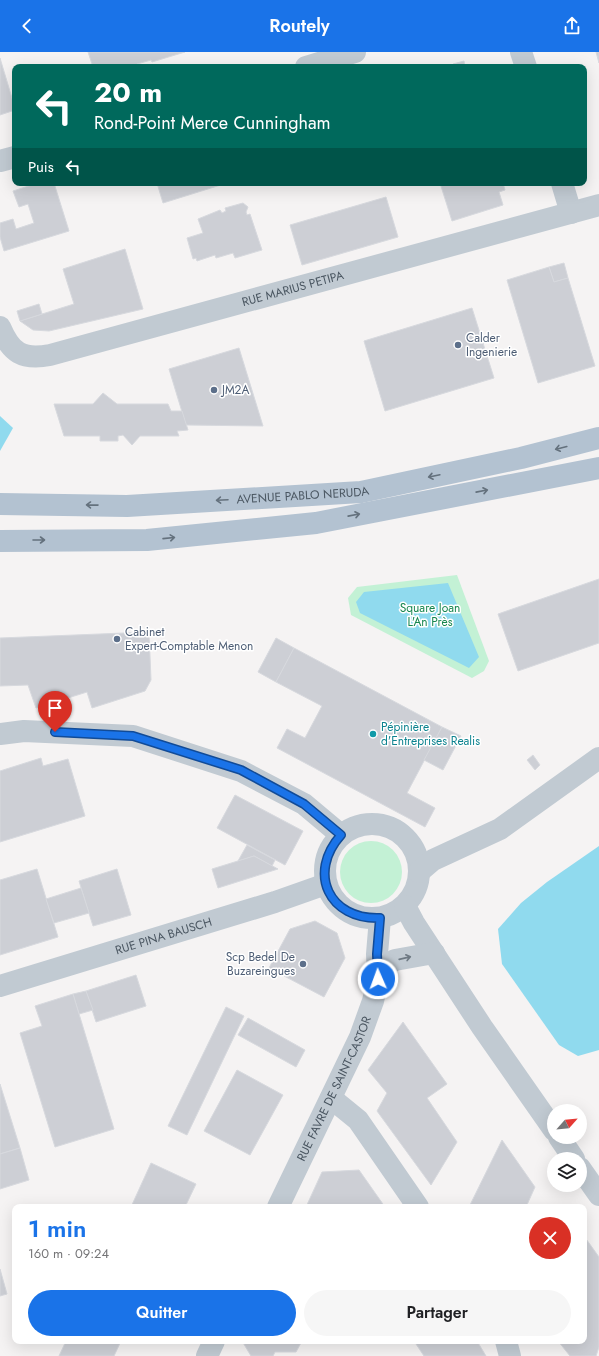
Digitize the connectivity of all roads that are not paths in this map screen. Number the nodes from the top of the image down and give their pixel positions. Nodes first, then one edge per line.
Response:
1 (355, 52) edge
2 (521, 52) edge
3 (316, 64) edge
4 (525, 64) edge
5 (12, 157) edge
6 (0, 161) edge
7 (563, 186) edge
8 (599, 205) edge
9 (571, 213) junction
10 (0, 327) edge
11 (599, 438) edge
12 (599, 468) edge
13 (0, 504) edge
14 (0, 541) edge
15 (0, 734) edge
16 (599, 758) edge
17 (341, 835) junction
18 (410, 844) junction
19 (462, 844) junction
20 (419, 872) junction
21 (326, 884) junction
22 (405, 906) junction
23 (380, 918) junction
24 (434, 954) junction
25 (378, 969) junction
26 (0, 986) edge
27 (331, 1098) junction
28 (547, 1120) edge
29 (587, 1178) edge
30 (599, 1195) edge
31 (279, 1204) edge
32 (416, 1204) edge
33 (213, 1344) edge
34 (507, 1344) edge
35 (207, 1356) edge
36 (510, 1356) edge

1 - 3 street
2 - 4 street
5 - 6 street
7 - 9 street
8 - 9 street, RUE MARIUS PETIPA
9 - 10 street, RUE MARIUS PETIPA
11 -> 13 main road, AVENUE PABLO NERUDA
14 -> 12 main road, AVENUE PABLO NERUDA
15 - 17 street
16 - 19 street
17 - 18 street
17 - 21 street
18 - 19 street
18 - 20 street
19 - 20 street
20 - 22 street
21 - 23 street
21 - 26 street, RUE PINA BAUSCH
22 - 23 street
22 - 24 street
23 - 25 street, RUE FAVRE DE SAINT-CASTOR
25 -> 24 street
24 - 28 street
25 - 27 street, RUE FAVRE DE SAINT-CASTOR
27 - 31 street, RUE FAVRE DE SAINT-CASTOR
27 - 32 street
29 - 30 street
33 - 35 street
34 - 36 street

